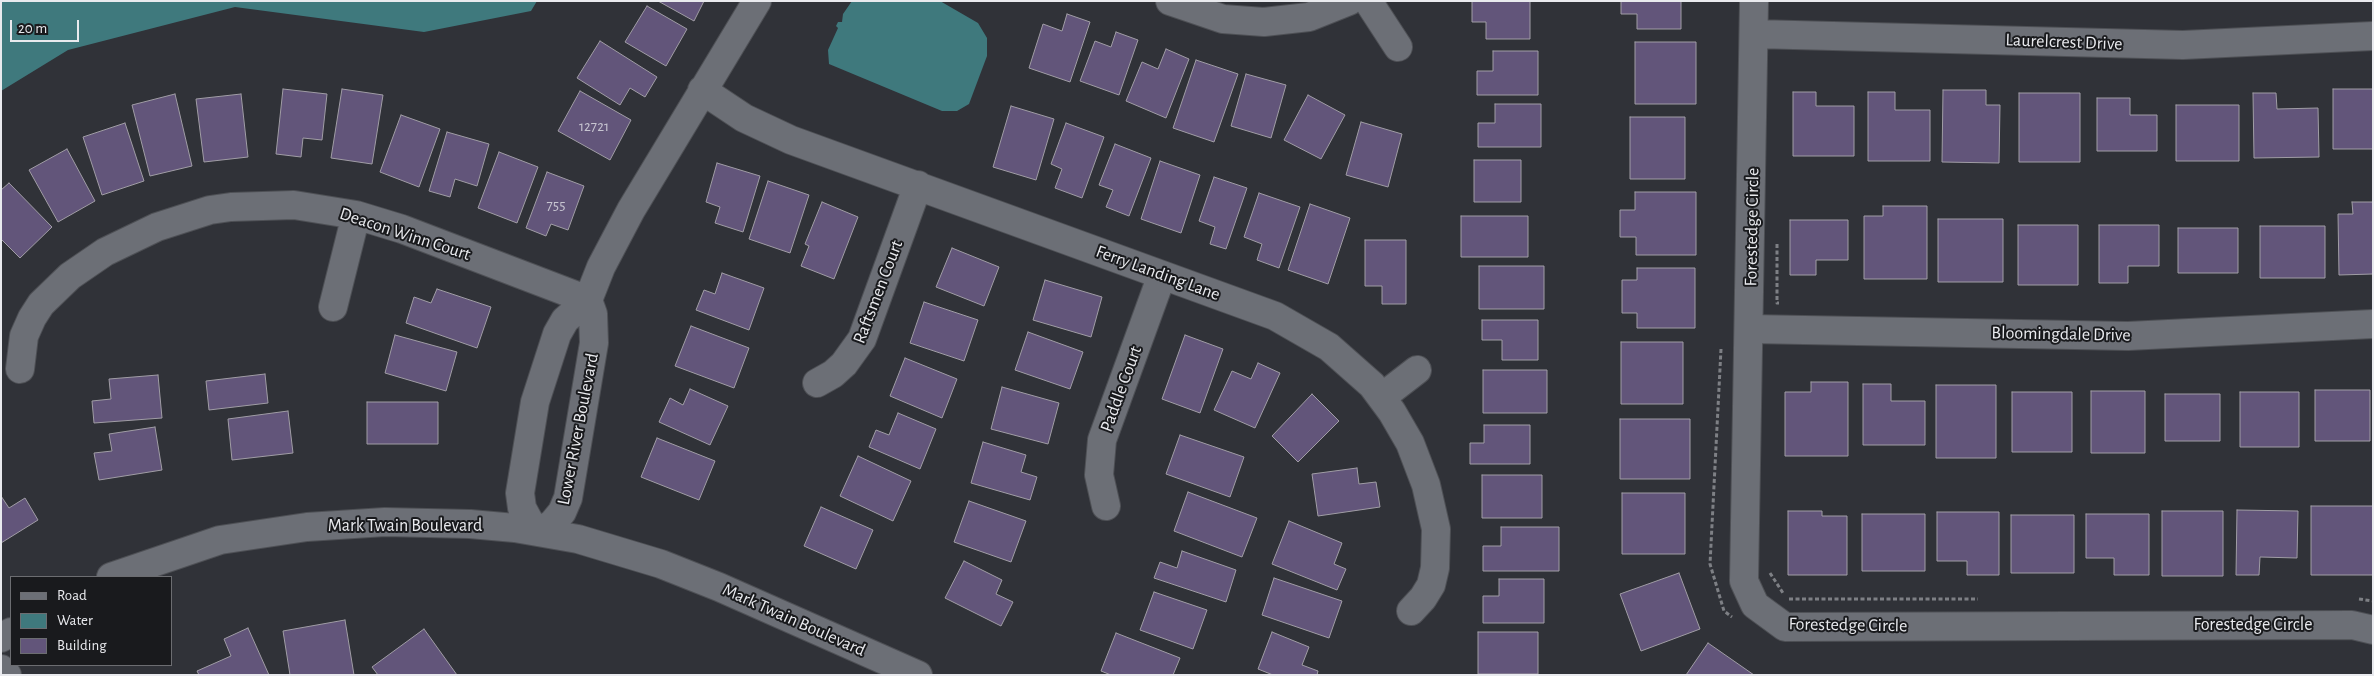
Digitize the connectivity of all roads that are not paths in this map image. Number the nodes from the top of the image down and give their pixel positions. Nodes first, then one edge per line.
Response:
1 (757, 1) edge
2 (1170, 1) edge
3 (1349, 1) edge
4 (1368, 1) edge
5 (1754, 1) edge
6 (1755, 34) junction
7 (2373, 36) edge
8 (1398, 47) dead end
9 (702, 90) junction
10 (918, 185) junction
11 (356, 215) junction
12 (1162, 274) junction
13 (588, 300) junction
14 (333, 307) dead end
15 (2373, 324) edge
16 (1750, 329) junction
17 (20, 369) dead end
18 (1417, 370) dead end
19 (817, 383) dead end
20 (1382, 397) junction
21 (1106, 506) dead end
22 (538, 532) junction
23 (114, 576) edge
24 (1411, 611) dead end
25 (2373, 630) edge
26 (1, 669) edge
27 (7, 675) edge
28 (918, 675) edge

1 - 9 street
2 - 3 street
4 - 8 street
5 - 6 street, Forestedge Circle
6 - 7 street, Laurelcrest Drive
6 - 16 street, Forestedge Circle
9 - 10 street, Ferry Landing Lane
9 - 13 street
10 - 12 street, Ferry Landing Lane
10 - 19 street, Raftsmen Court
11 - 13 street, Deacon Winn Court
11 - 14 street
11 - 17 street, Deacon Winn Court
12 - 20 street, Ferry Landing Lane
12 - 21 street, Paddle Court
13 - 22 street, Lower River Boulevard
13 - 22 street
15 - 16 street, Bloomingdale Drive
16 - 25 street, Forestedge Circle
18 - 20 street
20 - 24 street, Ferry Landing Lane
22 - 23 street, Mark Twain Boulevard
22 - 28 street, Mark Twain Boulevard
26 - 27 street

